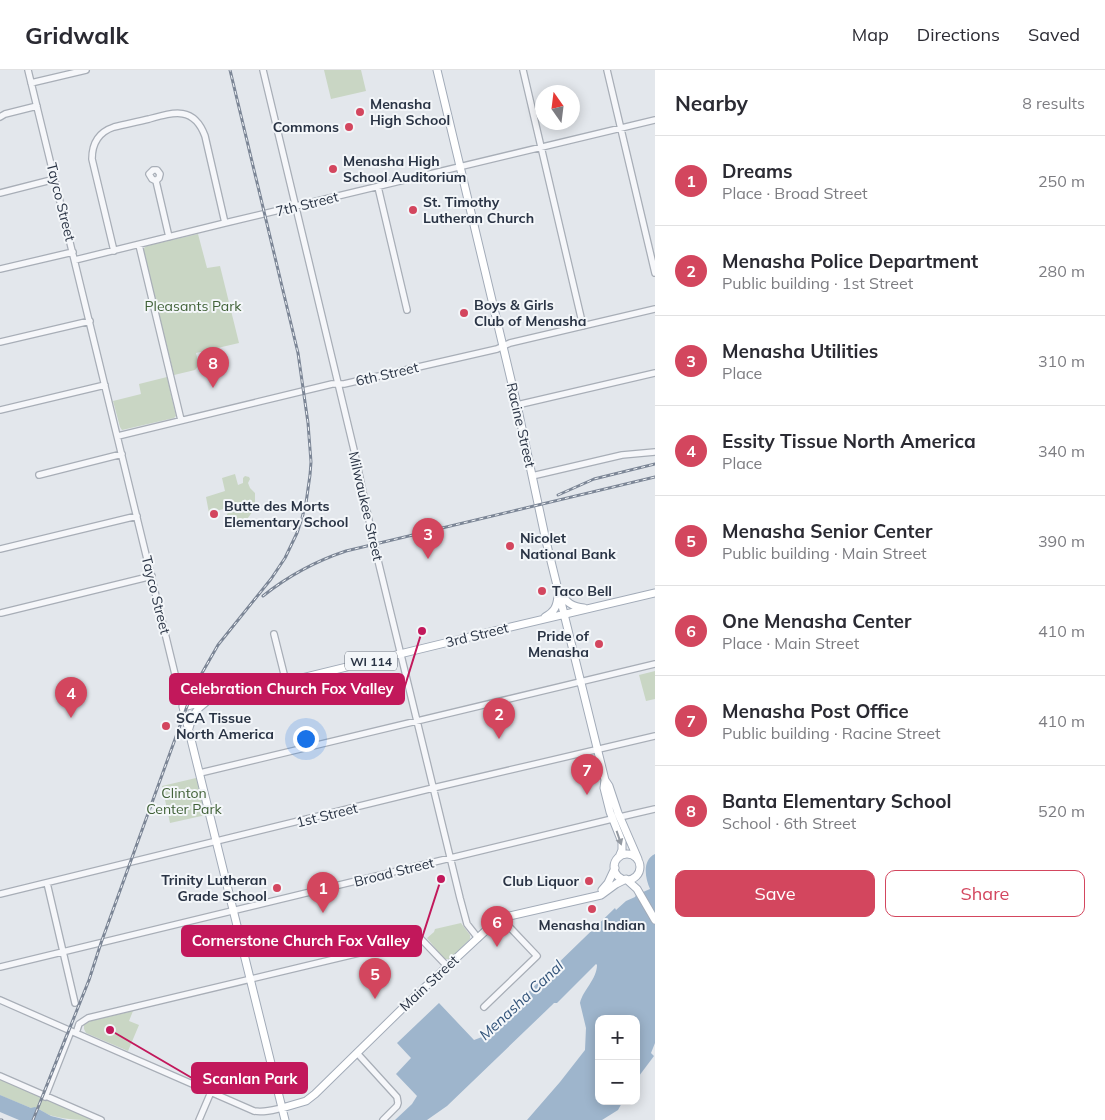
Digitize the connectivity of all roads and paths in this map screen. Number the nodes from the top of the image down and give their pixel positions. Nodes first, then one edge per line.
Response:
1 (28, 70) edge
2 (86, 70) edge
3 (263, 70) edge
4 (437, 70) edge
5 (523, 70) edge
6 (607, 70) edge
7 (31, 83) junction
8 (37, 106) junction
9 (2, 115) edge
10 (655, 120) edge
11 (621, 128) junction
12 (541, 148) junction
13 (460, 167) junction
14 (55, 179) junction
15 (156, 181) dead end
16 (378, 187) junction
17 (0, 192) edge
18 (296, 206) junction
19 (225, 223) junction
20 (169, 237) junction
21 (138, 245) junction
22 (114, 251) junction
23 (73, 252) junction
24 (75, 260) junction
25 (0, 269) edge
26 (655, 273) edge
27 (655, 309) edge
28 (408, 310) dead end
29 (90, 321) junction
30 (583, 326) junction
31 (0, 342) edge
32 (502, 346) junction
33 (655, 373) edge
34 (338, 384) junction
35 (105, 385) junction
36 (517, 405) junction
37 (0, 410) edge
38 (181, 420) junction
39 (118, 436) junction
40 (655, 452) edge
41 (122, 454) junction
42 (39, 475) dead end
43 (532, 476) junction
44 (137, 516) junction
45 (0, 549) edge
46 (152, 576) junction
47 (558, 589) junction
48 (655, 593) edge
49 (596, 607) junction
50 (0, 613) edge
51 (565, 614) junction
52 (535, 621) junction
53 (274, 634) dead end
54 (401, 654) junction
55 (655, 664) edge
56 (286, 682) junction
57 (581, 682) junction
58 (208, 700) junction
59 (184, 707) junction
60 (418, 721) junction
61 (189, 728) junction
62 (655, 736) edge
63 (597, 750) junction
64 (200, 773) junction
65 (433, 788) junction
66 (655, 809) edge
67 (616, 818) junction
68 (217, 842) junction
69 (620, 857) junction
70 (450, 858) junction
71 (638, 859) junction
72 (615, 868) junction
73 (637, 875) junction
74 (626, 879) junction
75 (47, 883) junction
76 (637, 889) junction
77 (0, 894) edge
78 (596, 895) junction
79 (234, 911) junction
80 (501, 918) junction
81 (655, 920) edge
82 (478, 938) junction
83 (63, 952) junction
84 (447, 966) junction
85 (0, 967) edge
86 (251, 980) junction
87 (0, 1000) edge
88 (75, 1003) dead end
89 (484, 1007) dead end
90 (73, 1032) junction
91 (357, 1053) junction
92 (0, 1076) edge
93 (211, 1092) junction
94 (45, 1097) junction
95 (282, 1108) junction
96 (102, 1120) edge
97 (199, 1120) edge
98 (285, 1120) edge
99 (383, 1120) edge

1 - 7 street, Tayco Street
2 - 7 street
3 - 18 street, Milwaukee Street
4 - 13 main road, Racine Street
5 - 12 street
6 - 11 street
7 - 8 street, Tayco Street
8 - 9 street
8 - 14 street, Tayco Street
10 - 11 street, 7th Street
11 - 12 street, 7th Street
11 - 26 street
12 - 13 street, 7th Street
12 - 30 street
13 - 16 street, 7th Street
13 - 32 main road, Racine Street
14 - 17 street
14 - 23 street, Tayco Street
15 - 20 street
16 - 18 street, 7th Street
16 - 28 street
18 - 19 street, 7th Street
18 - 34 street, Milwaukee Street
19 - 20 street, 7th Street
19 - 22 street
20 - 21 street, 7th Street
21 - 22 street, 7th Street
21 - 38 street
22 - 24 street, 7th Street
23 - 24 street, Tayco Street
23 - 25 street
24 - 29 street, Tayco Street
27 - 30 street, 6th Street
29 - 31 street
29 - 35 street, Tayco Street
30 - 32 street, 6th Street
32 - 34 street, 6th Street
32 - 36 main road, Racine Street
33 - 36 street
34 - 38 street, 6th Street
34 - 54 street, Milwaukee Street
35 - 37 street
35 - 39 street, Tayco Street
36 - 43 main road, Racine Street
38 - 39 street, 6th Street
39 - 41 street, Tayco Street
40 - 43 street
41 - 42 street
41 - 44 street, Tayco Street
43 - 47 main road, Racine Street
44 - 45 street
44 - 46 street, Tayco Street
46 - 50 street
46 - 59 street, Tayco Street
47 - 49 main road
47 - 51 main road, Racine Street
47 - 52 main road
48 - 49 main road, 3rd Street / WI 114
49 - 51 main road, 3rd Street / WI 114
51 - 52 main road, 3rd Street / WI 114
51 - 57 main road, Racine Street
52 - 54 main road, 3rd Street / WI 114
53 - 56 street
54 - 56 main road, 3rd Street / WI 114
54 - 60 street, Milwaukee Street
55 - 57 street
56 - 58 main road, 3rd Street / WI 114
57 - 60 street
57 - 63 main road, Racine Street
58 - 59 main road, 3rd Street / WI 114
58 - 61 main road
59 - 61 main road, Tayco Street
60 - 64 street
60 - 65 street, Milwaukee Street
61 - 64 main road, Tayco Street
62 - 63 street, 1st Street
63 - 65 street, 1st Street
63 - 67 main road, Racine Street
64 - 68 main road, Tayco Street
65 - 68 street, 1st Street
65 - 70 street, Milwaukee Street
66 - 67 street, Broad Street
67 -> 69 main road, Racine Street
67 - 70 street, Broad Street
67 - 71 main road, Racine Street
68 - 75 street, 1st Street
68 - 79 main road, Tayco Street
69 - 71 main road
69 - 72 main road
70 - 79 street, Broad Street
70 - 82 street, Milwaukee Street
71 - 73 main road
72 - 74 main road
72 - 78 main road
73 - 74 main road
73 - 76 main road
74 - 76 main road
74 - 78 main road, Main Street
75 - 77 street, 1st Street
75 - 83 street
76 - 81 main road
78 - 80 main road, Main Street
79 - 83 street, Broad Street
79 - 86 main road, Tayco Street
80 - 82 main road, Main Street
80 - 89 street
82 - 84 main road, Main Street
83 - 85 street, Broad Street
83 - 88 street
84 - 86 street
84 - 91 main road, Main Street
86 - 90 street
86 - 95 main road, Tayco Street
87 - 90 street
90 - 93 street
90 - 94 street
91 - 95 main road, Main Street
91 - 99 street
92 - 94 street
93 - 95 street
93 - 97 street
94 - 96 street
95 - 98 main road, Tayco Street

